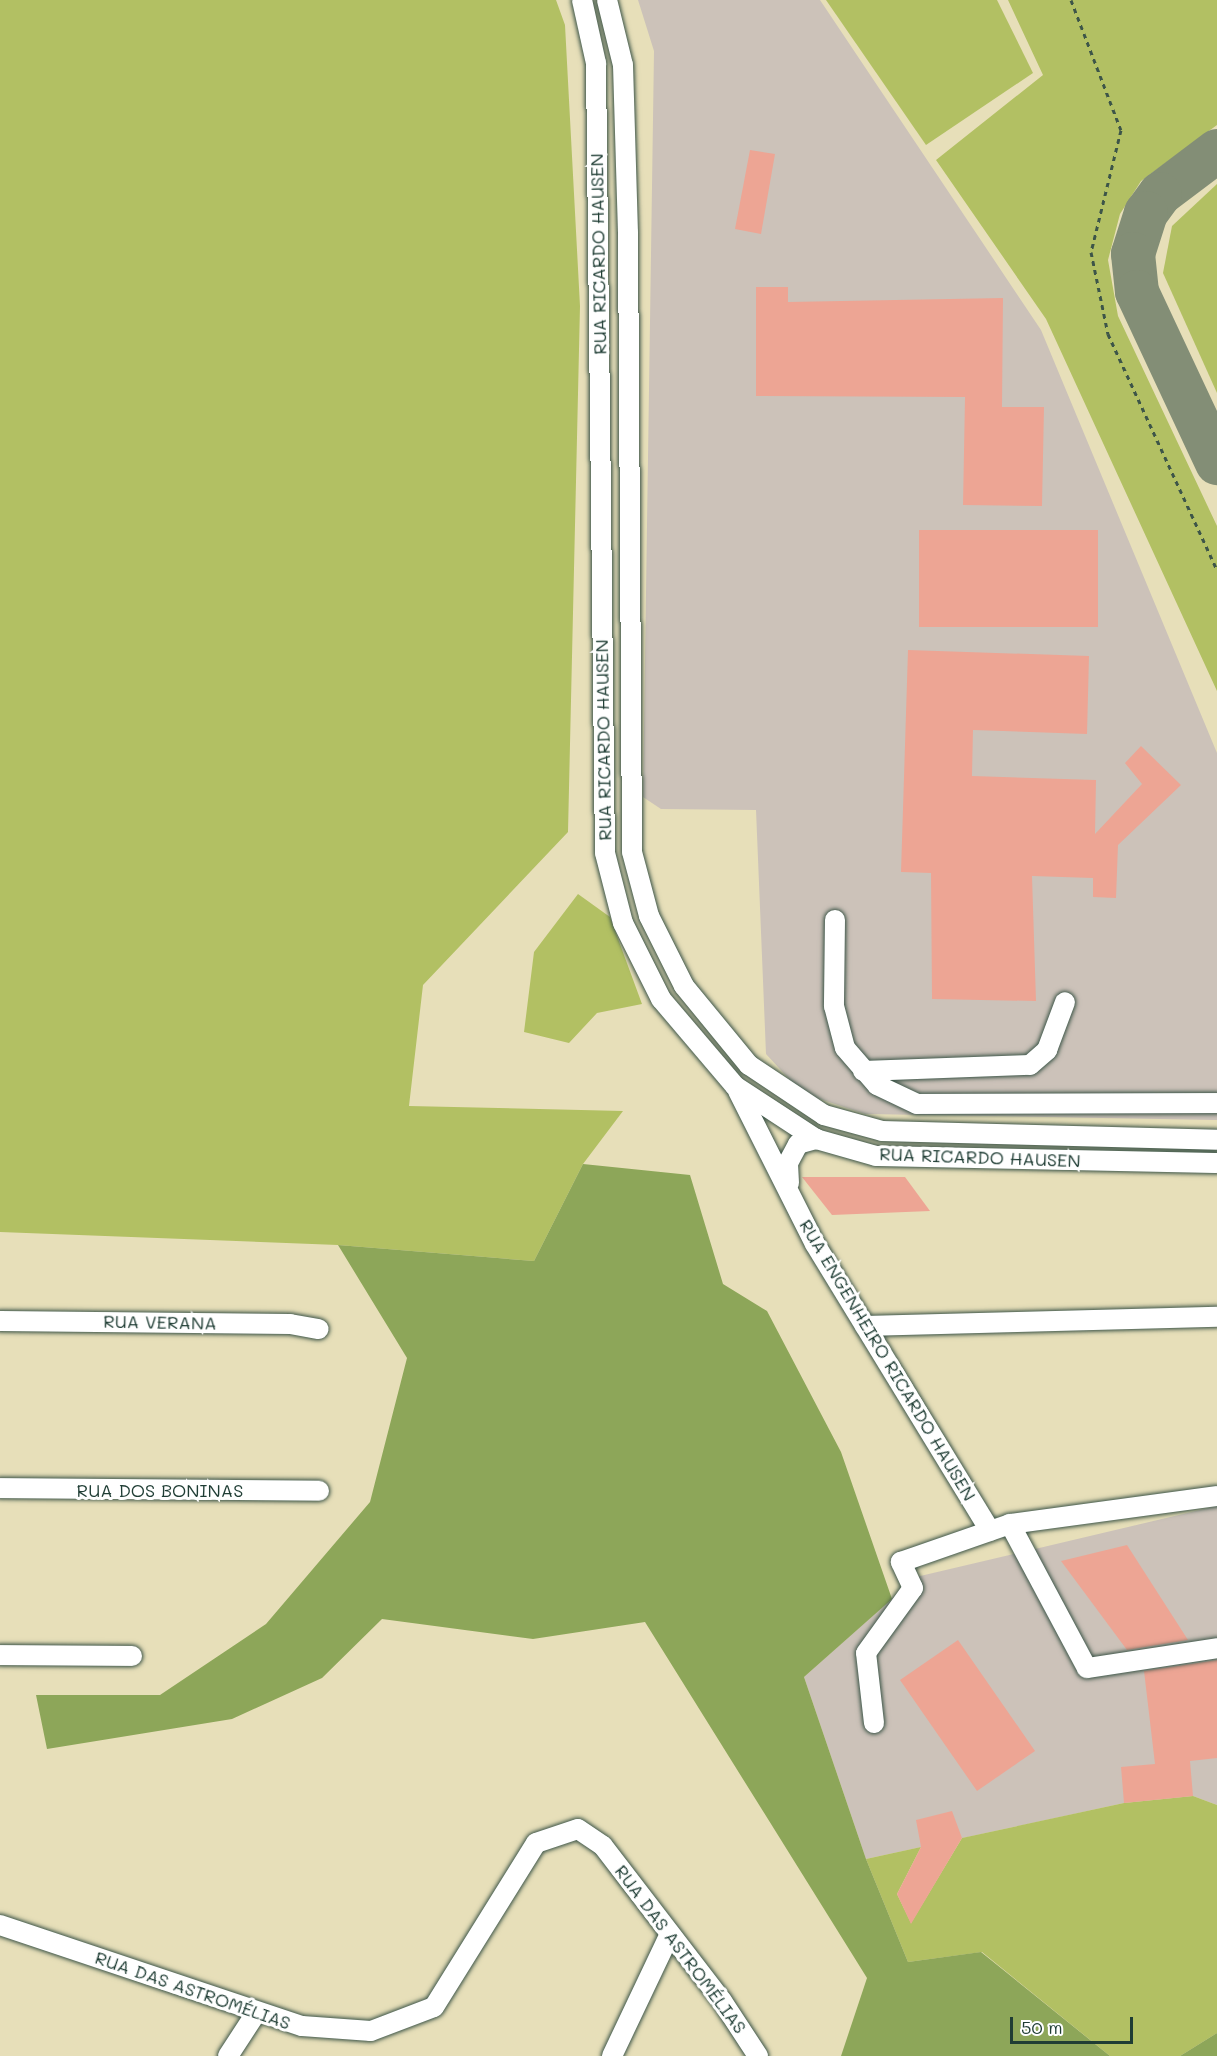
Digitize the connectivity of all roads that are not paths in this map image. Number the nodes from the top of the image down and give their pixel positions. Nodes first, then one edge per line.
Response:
1 (582, 0) edge
2 (608, 0) edge
3 (835, 920) dead end
4 (1065, 1002) dead end
5 (863, 1071) junction
6 (735, 1086) junction
7 (1217, 1103) edge
8 (816, 1139) junction
9 (1217, 1140) edge
10 (1217, 1163) edge
11 (789, 1188) junction
12 (1217, 1317) edge
13 (0, 1321) edge
14 (865, 1326) junction
15 (319, 1329) dead end
16 (0, 1488) edge
17 (319, 1491) dead end
18 (1217, 1496) edge
19 (1010, 1524) junction
20 (990, 1530) junction
21 (1217, 1648) edge
22 (0, 1655) edge
23 (132, 1656) dead end
24 (874, 1723) dead end
25 (0, 1925) edge
26 (669, 1936) junction
27 (256, 2013) junction
28 (228, 2056) edge
29 (612, 2056) edge
30 (758, 2056) edge

1 - 6 street, RUA RICARDO HAUSEN
2 - 9 street, RUA RICARDO HAUSEN
3 - 5 street
4 - 5 street
5 - 7 street
6 - 8 street, RUA RICARDO HAUSEN
6 - 11 street, RUA ENGENHEIRO RICARDO HAUSEN
8 - 10 street, RUA RICARDO HAUSEN
8 - 11 street
11 - 14 street, RUA ENGENHEIRO RICARDO HAUSEN
12 - 14 street
13 - 15 street, RUA VERANA
14 - 20 street, RUA ENGENHEIRO RICARDO HAUSEN
16 - 17 street, RUA DOS BONINAS
18 - 19 street
19 - 20 street
19 - 21 street
20 - 24 street
22 - 23 street
25 - 27 street, RUA DAS ASTROMÉLIAS
26 - 27 street, RUA DAS ASTROMÉLIAS
26 - 29 street
26 - 30 street, RUA DAS ASTROMÉLIAS
27 - 28 street

